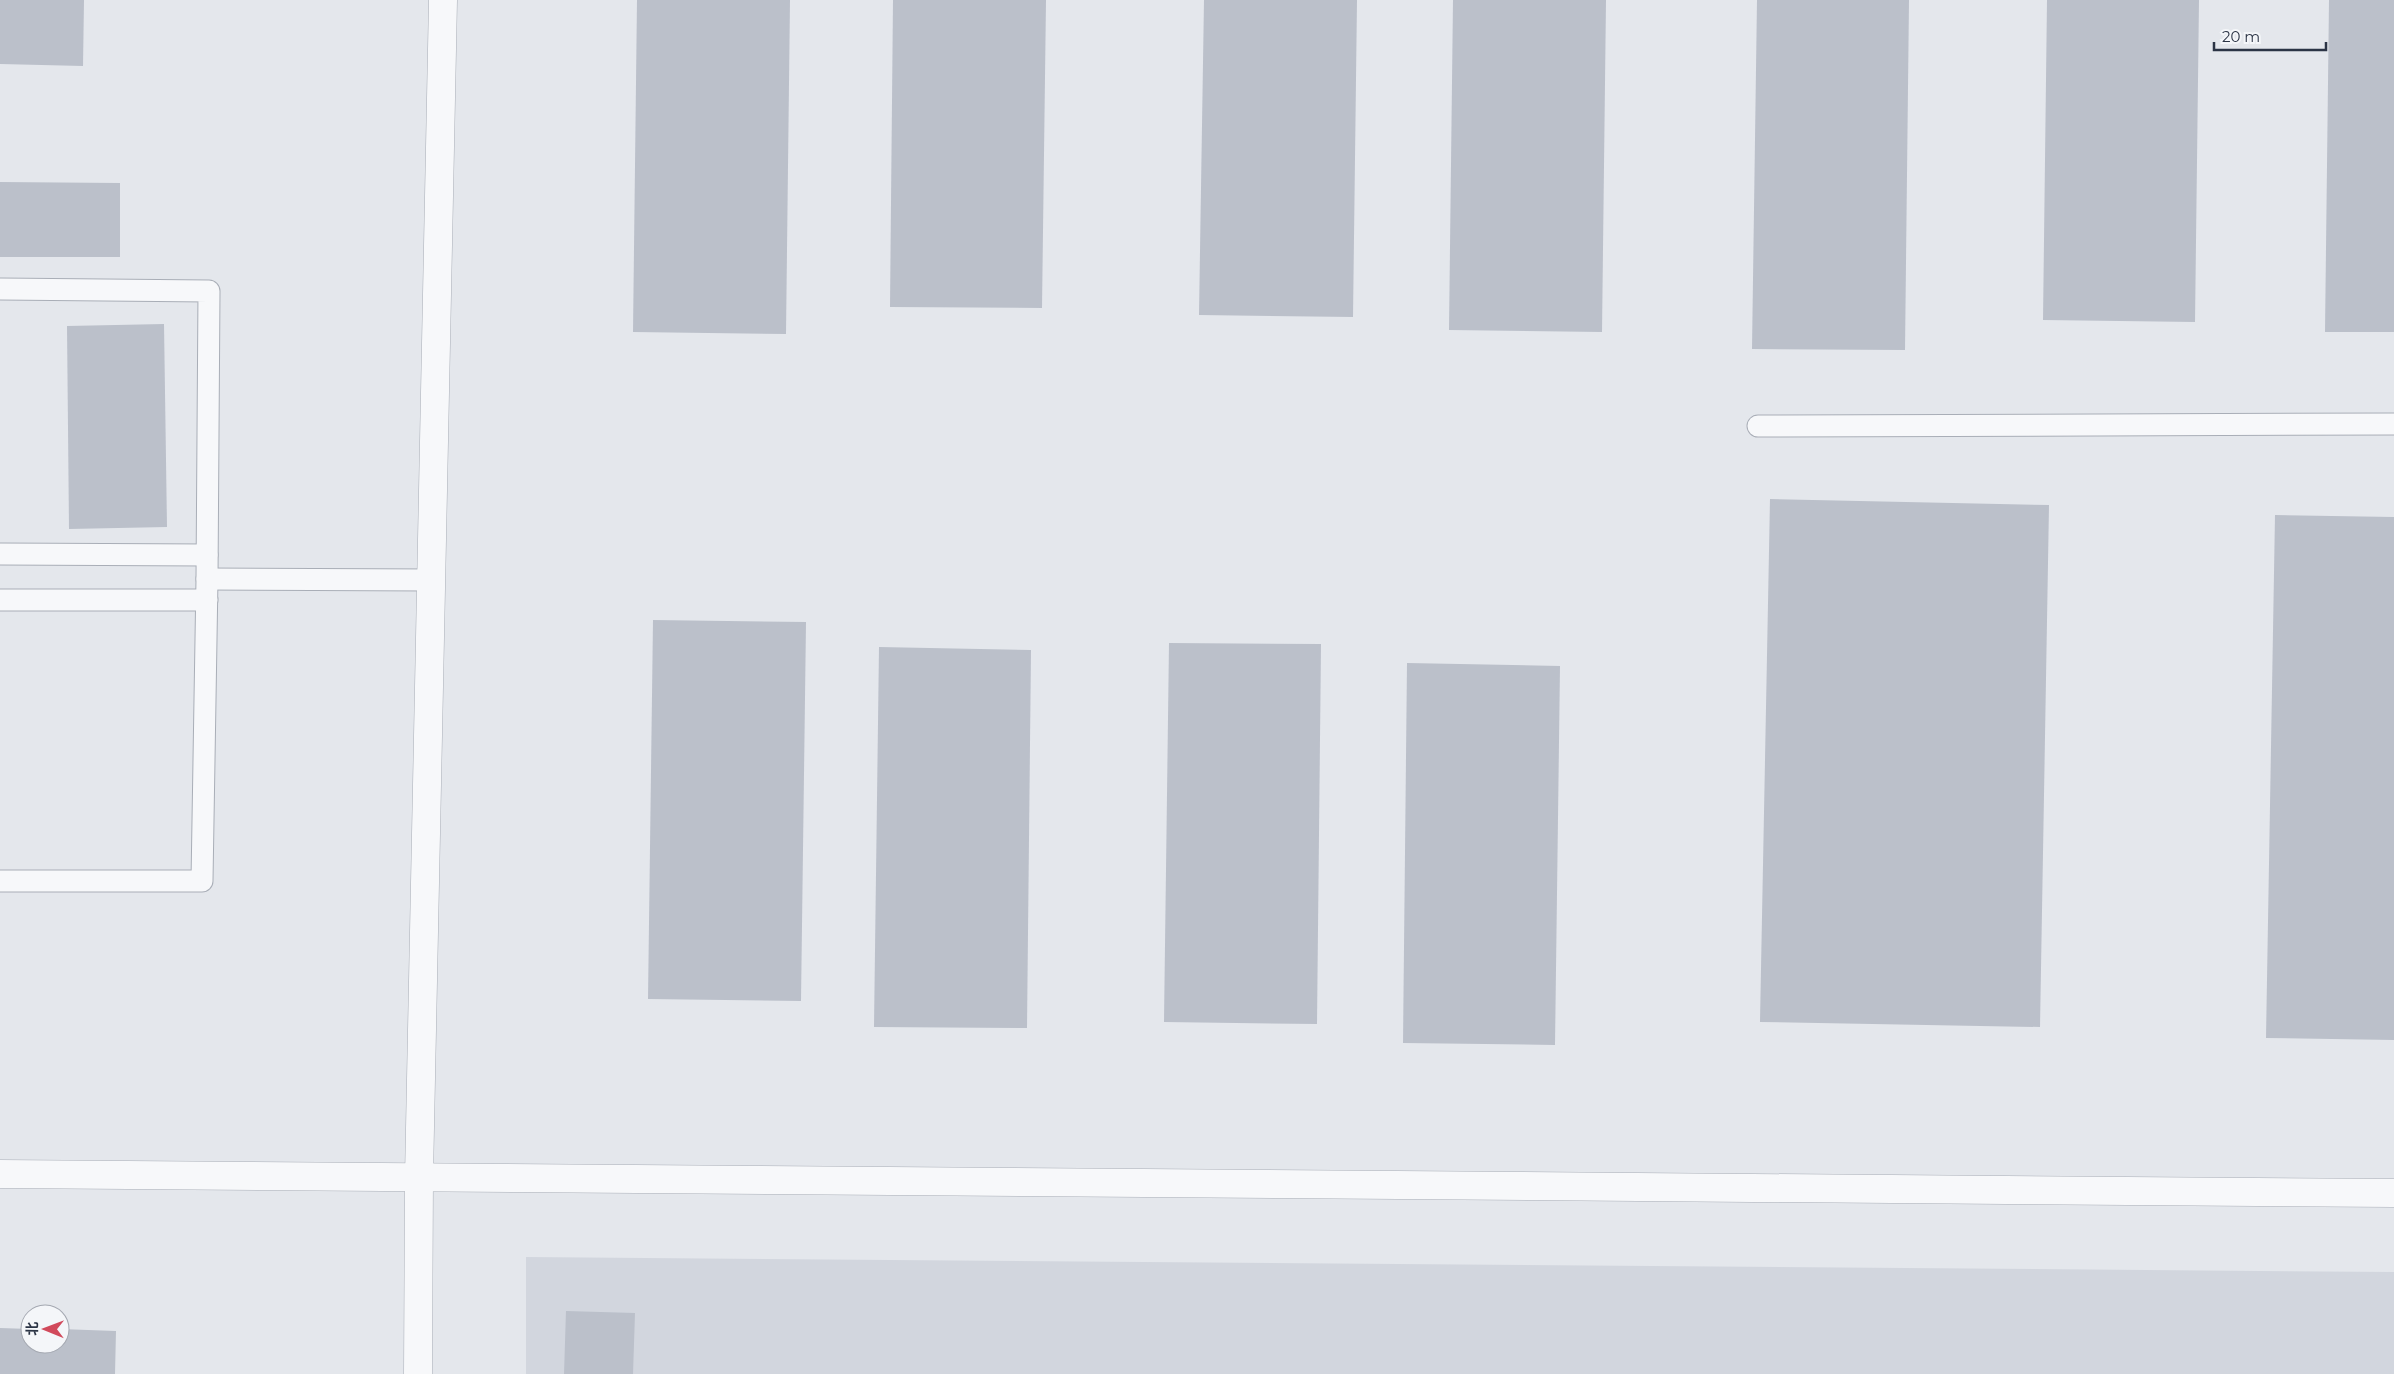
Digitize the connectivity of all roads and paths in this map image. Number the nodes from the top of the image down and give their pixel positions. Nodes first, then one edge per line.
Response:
1 (443, 0) edge
2 (0, 289) edge
3 (2394, 424) edge
4 (1758, 426) dead end
5 (0, 554) edge
6 (207, 555) junction
7 (433, 580) junction
8 (207, 589) junction
9 (0, 600) edge
10 (0, 881) edge
11 (0, 1174) edge
12 (419, 1177) junction
13 (2394, 1193) edge
14 (418, 1374) edge

1 - 7 street
2 - 6 lane
3 - 4 lane
5 - 6 lane
6 - 8 lane
7 - 8 lane
7 - 12 street
8 - 9 lane
8 - 10 lane
11 - 12 street
12 - 13 street
12 - 14 street

